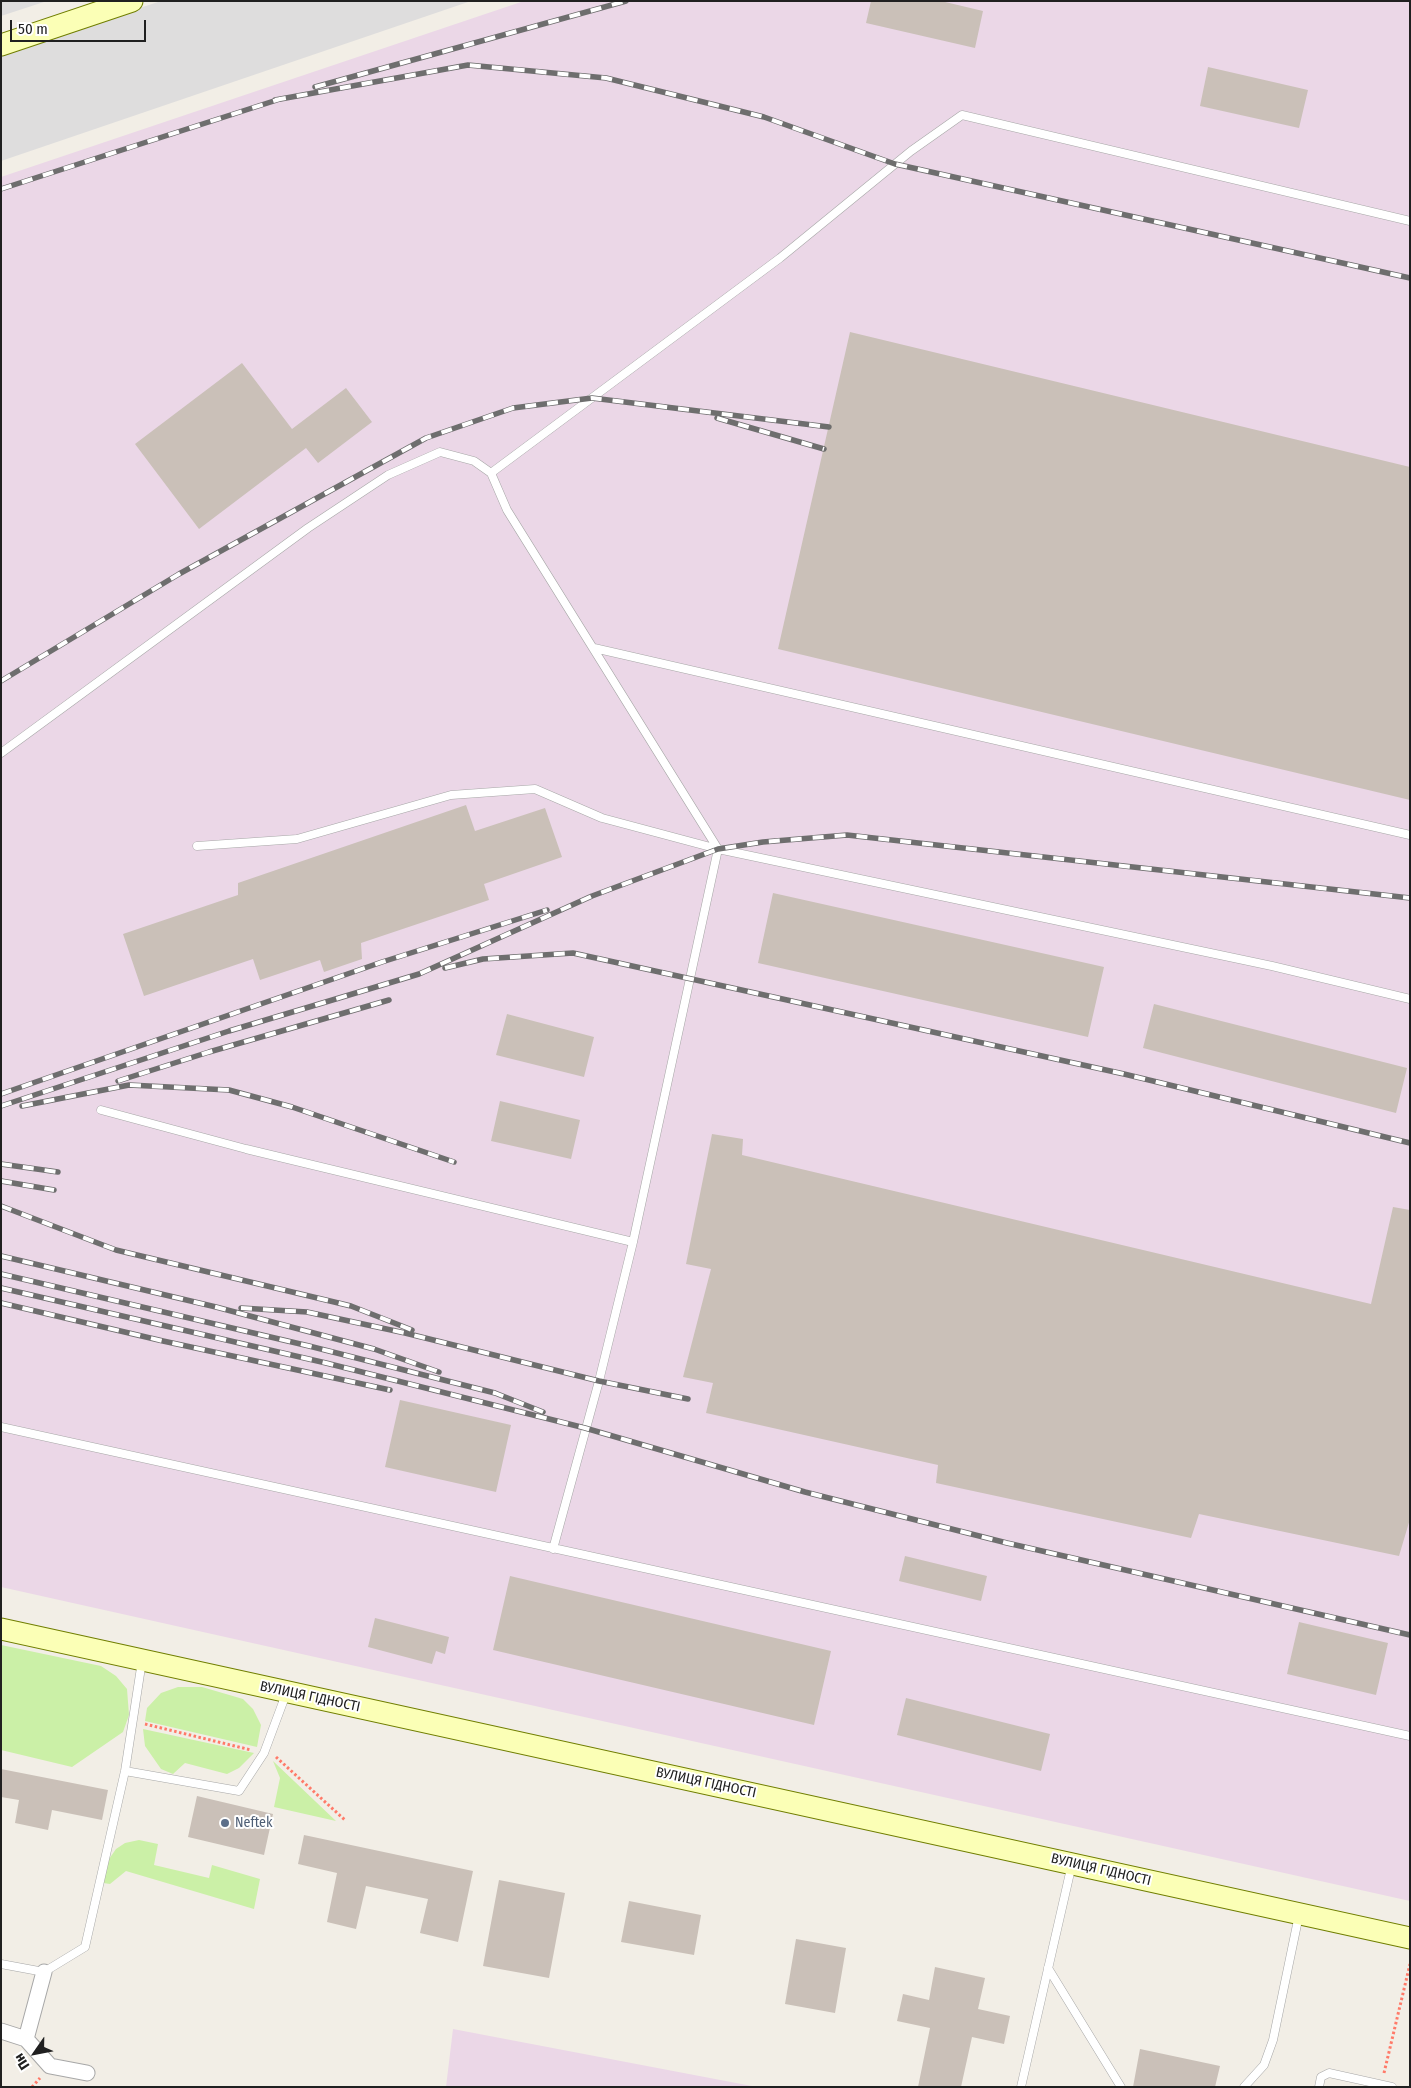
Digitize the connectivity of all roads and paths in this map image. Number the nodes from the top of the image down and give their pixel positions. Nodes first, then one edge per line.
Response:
1 (132, 1) edge
2 (1, 45) edge
3 (1410, 221) edge
4 (491, 473) junction
5 (594, 648) junction
6 (1, 753) edge
7 (1410, 835) edge
8 (197, 846) dead end
9 (718, 849) junction
10 (1410, 998) edge
11 (101, 1110) dead end
12 (633, 1242) junction
13 (1, 1427) edge
14 (553, 1549) junction
15 (1, 1630) edge
16 (142, 1660) junction
17 (287, 1692) junction
18 (133, 1721) junction
19 (1410, 1736) edge
20 (254, 1751) dead end
21 (274, 1755) dead end
22 (125, 1771) junction
23 (346, 1821) dead end
24 (1072, 1864) junction
25 (1299, 1915) junction
26 (1410, 1938) edge
27 (1, 1964) edge
28 (1410, 1964) edge
29 (1048, 1968) junction
30 (44, 1972) junction
31 (1, 2031) edge
32 (26, 2039) junction
33 (87, 2073) dead end
34 (1381, 2084) junction
35 (1021, 2087) edge
36 (1120, 2087) edge
37 (1244, 2087) edge
38 (1319, 2087) edge
39 (1392, 2087) edge

1 - 2 main road
3 - 4 lane
4 - 5 lane
4 - 6 lane
5 - 7 lane
5 - 9 lane
8 - 9 lane
9 - 10 lane
9 - 12 lane
11 - 12 lane
12 - 14 lane
13 - 14 lane
14 - 19 lane
15 - 16 main road, ВУЛИЦЯ ГІДНОСТІ
16 - 17 main road, ВУЛИЦЯ ГІДНОСТІ
16 - 18 lane
17 - 22 lane
17 - 24 main road, ВУЛИЦЯ ГІДНОСТІ
18 - 20 path
18 - 22 lane
21 - 23 path
22 - 30 lane
24 - 25 main road, ВУЛИЦЯ ГІДНОСТІ
24 - 29 lane
25 - 26 main road, ВУЛИЦЯ ГІДНОСТІ
25 - 37 lane
27 - 30 lane
28 - 34 path
29 - 35 lane
29 - 36 lane
30 - 32 street
31 - 32 street
32 - 33 street
34 - 38 lane
34 - 39 lane

